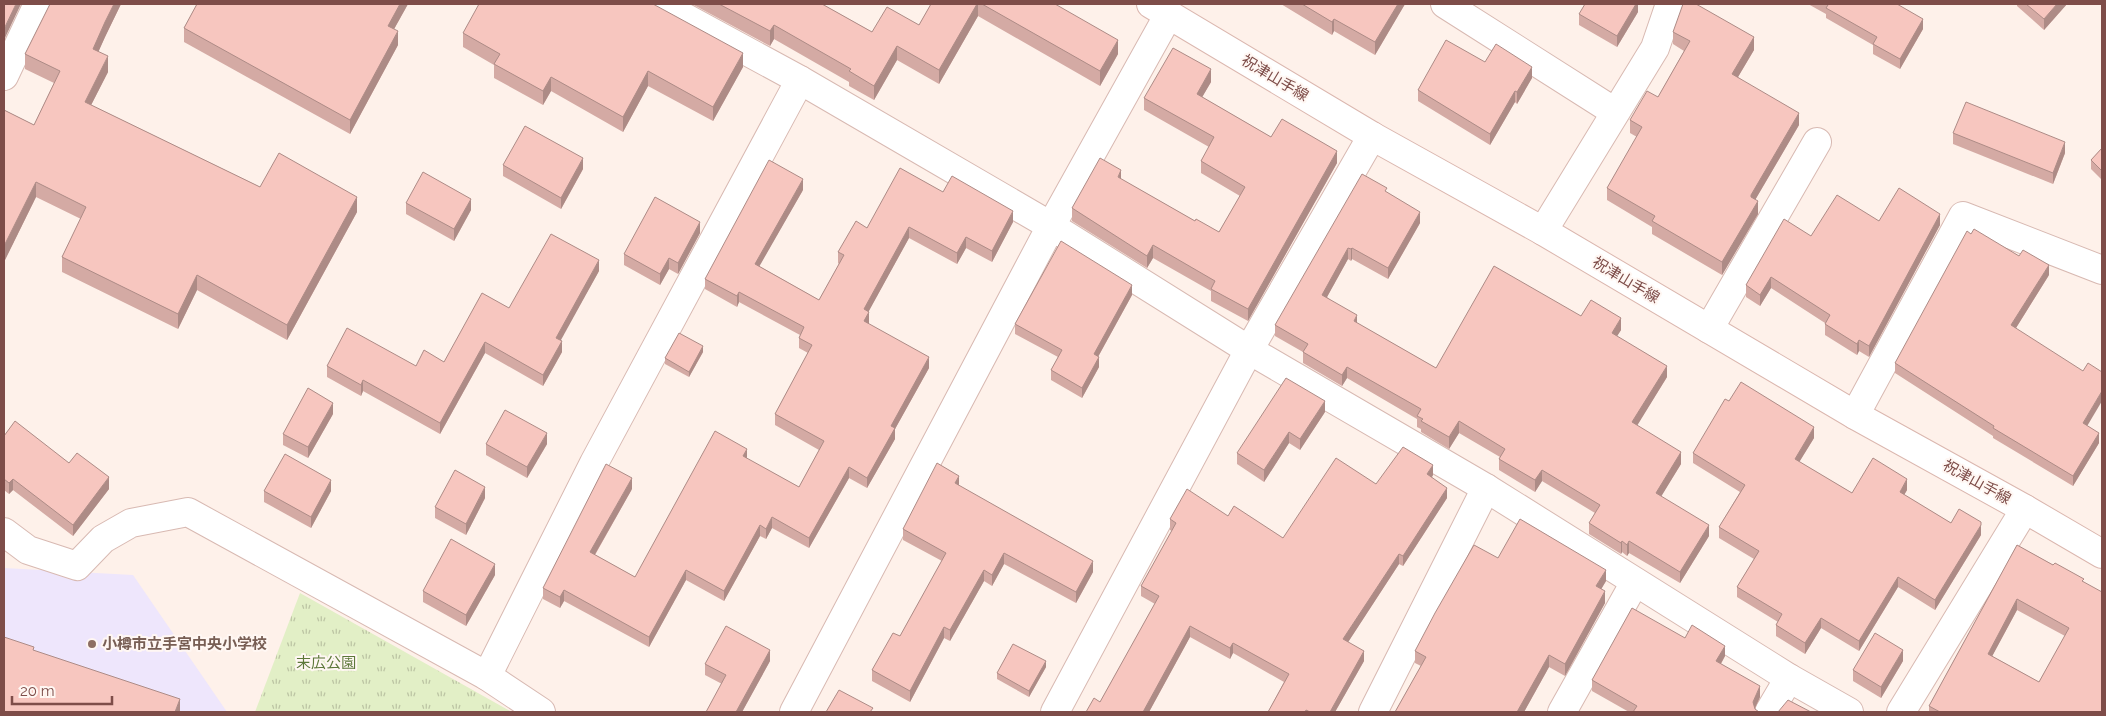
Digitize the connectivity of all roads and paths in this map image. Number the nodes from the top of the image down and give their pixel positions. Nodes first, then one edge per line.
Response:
1 (38, 4) edge
2 (660, 4) edge
3 (1445, 4) edge
4 (1670, 4) edge
5 (1160, 8) edge
6 (4, 76) edge
7 (800, 80) junction
8 (1615, 112) junction
9 (1372, 136) junction
10 (1817, 142) dead end
11 (1051, 226) junction
12 (1543, 230) junction
13 (2102, 270) edge
14 (1709, 329) junction
15 (1249, 350) junction
16 (1855, 415) junction
17 (1486, 488) junction
18 (2025, 509) junction
19 (4, 532) edge
20 (2102, 554) edge
21 (1636, 582) junction
22 (487, 676) junction
23 (1789, 678) junction
24 (540, 712) edge
25 (794, 712) edge
26 (1055, 712) edge
27 (1373, 712) edge
28 (1562, 712) edge
29 (1769, 712) edge
30 (1849, 712) edge
31 (1901, 712) edge

1 - 6 street
2 - 7 street
3 - 8 street
4 - 8 street
5 - 9 street, 祝津山手線
5 - 11 street
7 - 11 street
7 - 22 street
8 - 12 street
9 - 12 street, 祝津山手線
9 - 15 street
10 - 14 street
11 - 15 street
11 - 25 street
12 - 14 street, 祝津山手線
13 - 16 street
14 - 16 street, 祝津山手線
15 - 17 street
15 - 26 street
16 - 18 street, 祝津山手線
17 - 21 street
17 - 27 street
18 - 20 street, 祝津山手線
18 - 31 street
19 - 22 street
21 - 23 street
21 - 28 street
22 - 24 street
23 - 29 street
23 - 30 street

